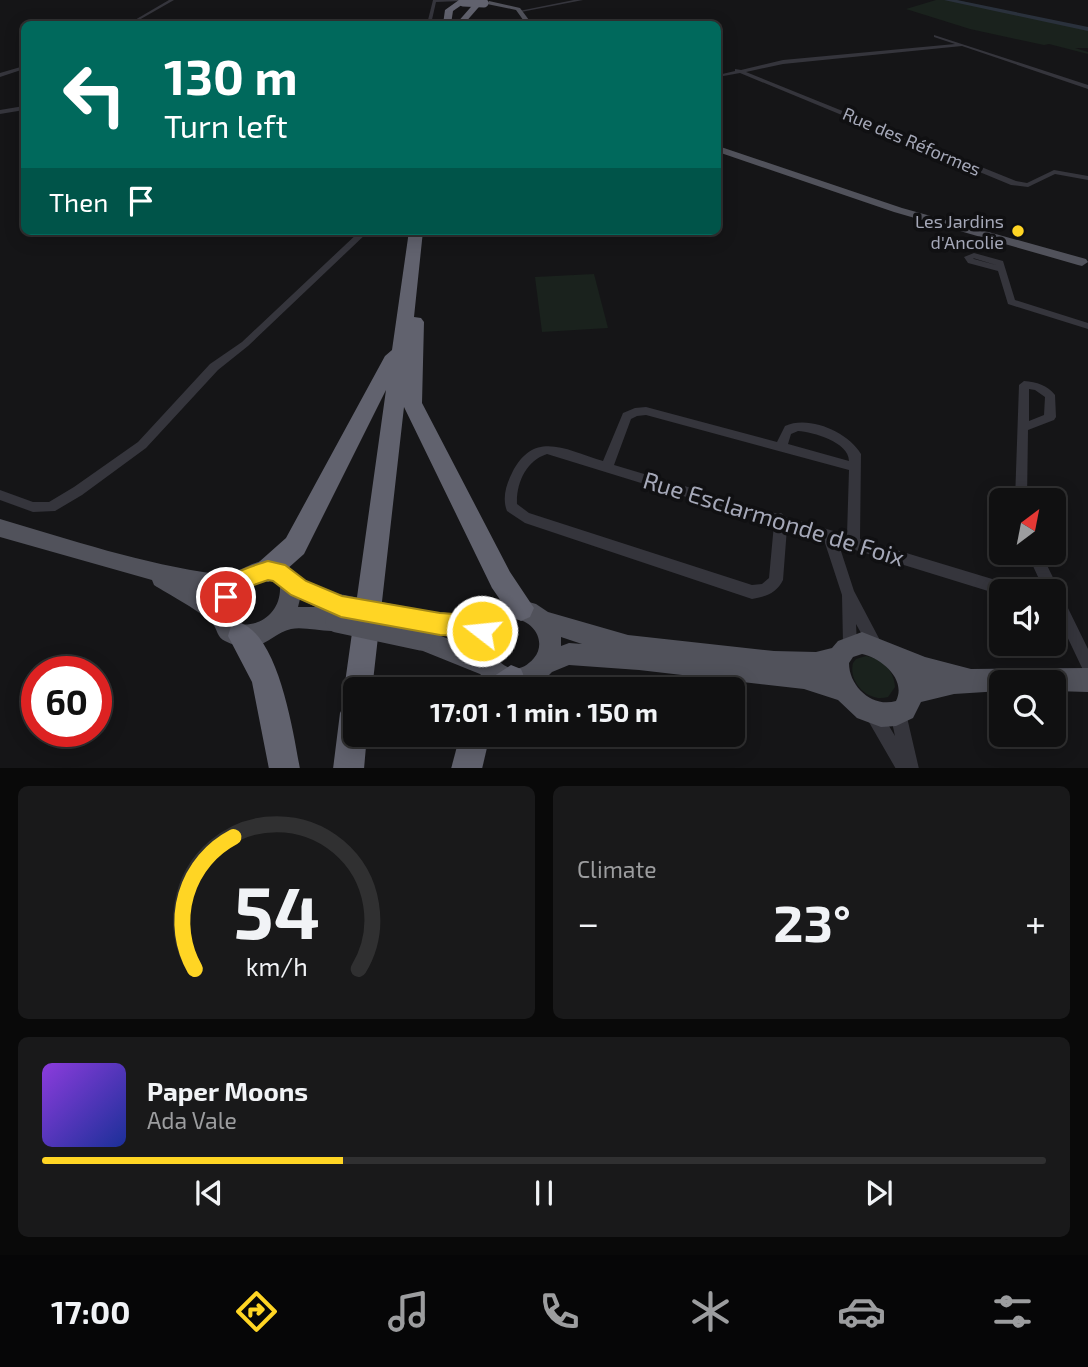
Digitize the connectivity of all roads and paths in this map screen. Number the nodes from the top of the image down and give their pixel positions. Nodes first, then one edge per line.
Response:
1 (172, 0) edge
2 (449, 0) edge
3 (499, 0) edge
4 (581, 0) edge
5 (435, 1) edge
6 (463, 1) edge
7 (485, 2) edge
8 (523, 11) junction
9 (135, 21) edge
10 (430, 21) edge
11 (447, 21) edge
12 (454, 21) edge
13 (463, 21) edge
14 (472, 21) edge
15 (529, 21) edge
16 (936, 36) dead end
17 (961, 45) junction
18 (21, 69) edge
19 (737, 69) junction
20 (0, 75) edge
21 (721, 75) edge
22 (1088, 87) edge
23 (21, 108) edge
24 (0, 112) edge
25 (721, 150) edge
26 (1088, 178) edge
27 (361, 235) edge
28 (416, 235) edge
29 (424, 235) edge
30 (1085, 263) edge
31 (1000, 269) dead end
32 (410, 318) junction
33 (1088, 327) edge
34 (1024, 427) dead end
35 (781, 447) junction
36 (607, 466) junction
37 (855, 467) junction
38 (1021, 488) edge
39 (0, 495) edge
40 (781, 519) junction
41 (0, 528) edge
42 (830, 535) junction
43 (853, 542) junction
44 (268, 570) junction
45 (156, 574) junction
46 (241, 580) junction
47 (290, 583) junction
48 (989, 585) edge
49 (848, 594) junction
50 (521, 608) junction
51 (339, 614) junction
52 (488, 621) junction
53 (542, 621) junction
54 (278, 622) junction
55 (1066, 622) edge
56 (231, 626) junction
57 (423, 631) junction
58 (883, 650) junction
59 (844, 651) junction
60 (543, 664) junction
61 (1088, 665) edge
62 (360, 677) edge
63 (370, 677) edge
64 (496, 677) edge
65 (498, 677) edge
66 (524, 677) edge
67 (975, 680) junction
68 (1088, 680) edge
69 (845, 690) junction
70 (904, 703) junction
71 (870, 712) junction
72 (351, 747) edge
73 (363, 747) edge
74 (472, 747) edge
75 (285, 768) edge
76 (348, 768) edge
77 (361, 768) edge
78 (466, 768) edge
79 (909, 768) edge

1 - 9 street
2 - 5 street
2 - 6 street
3 - 7 highway
3 - 8 main road
4 - 8 street
5 - 10 street
6 - 7 highway, bridge
6 - 11 highway
6 - 12 highway
7 - 8 main road
7 - 13 highway
7 - 14 highway
8 - 15 main road
16 - 17 street
17 - 19 street
17 - 22 street
18 - 20 street
19 - 21 street
19 - 26 street, Rue des Réformes
23 - 24 street
25 - 30 main road
27 - 39 street
28 - 32 highway
29 - 32 highway
31 - 33 street
32 - 44 highway
32 - 50 highway
32 - 62 highway
32 - 63 highway
34 - 38 street
35 - 36 street
35 - 37 street
35 - 37 street
36 - 40 street, Rue Esclarmonde de Foix
36 - 40 street, Rue Esclarmonde de Foix
37 - 43 street
40 - 42 street, Rue Esclarmonde de Foix
41 - 45 main road
42 - 43 street, Rue Esclarmonde de Foix
42 - 49 street
43 - 48 street, Rue Esclarmonde de Foix
44 - 46 main road
44 - 47 main road
45 - 46 main road
45 - 56 main road
46 - 56 main road
47 - 51 main road
47 - 54 main road
49 - 58 street
49 - 59 street
50 - 52 main road
50 - 53 main road
51 - 54 main road
51 - 57 main road, bridge
52 - 57 main road
52 - 65 main road
53 - 59 main road
53 - 60 main road
54 - 56 main road
55 - 61 street
56 - 75 highway
57 - 64 main road
58 - 59 main road
58 - 67 main road
58 - 70 main road
59 - 69 main road
60 - 66 main road
60 - 69 main road
67 - 68 main road
67 - 70 main road
69 - 71 main road
70 - 71 main road
70 - 79 street
71 - 79 street
72 - 76 highway
73 - 77 highway
74 - 78 highway

